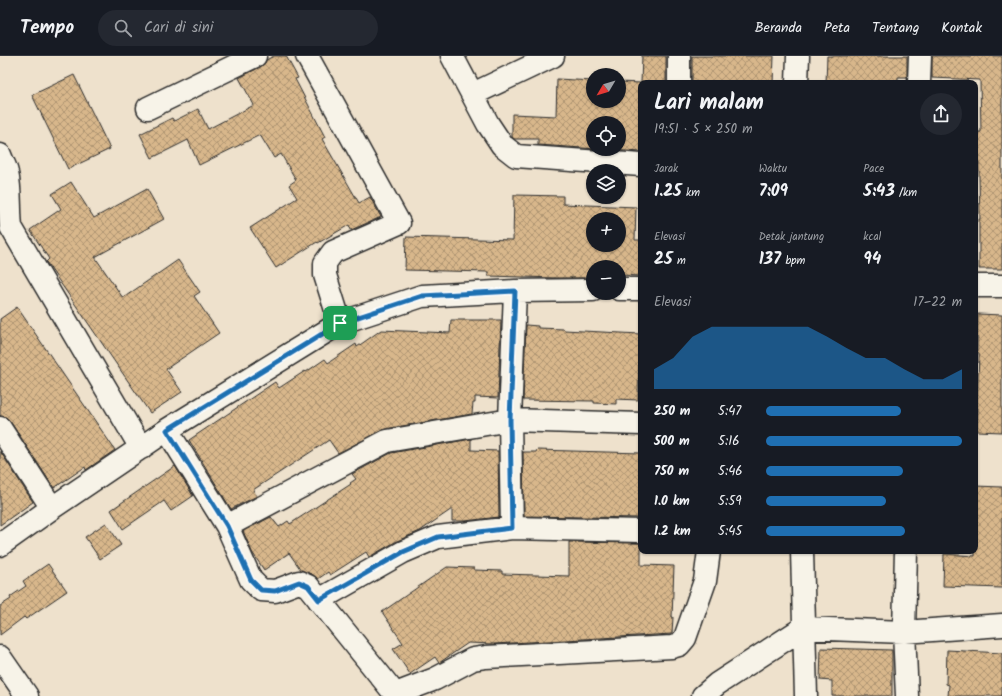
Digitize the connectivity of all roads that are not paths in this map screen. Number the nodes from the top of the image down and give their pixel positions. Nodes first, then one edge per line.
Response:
1 (254, 56) edge
2 (308, 56) edge
3 (452, 56) edge
4 (553, 56) edge
5 (680, 56) edge
6 (798, 56) edge
7 (920, 56) edge
8 (679, 80) edge
9 (797, 80) edge
10 (919, 80) edge
11 (473, 94) junction
12 (148, 108) dead end
13 (0, 155) edge
14 (638, 165) edge
15 (978, 286) edge
16 (1002, 286) edge
17 (626, 289) edge
18 (638, 289) edge
19 (586, 290) edge
20 (515, 291) junction
21 (340, 323) junction
22 (510, 420) junction
23 (638, 424) edge
24 (0, 428) edge
25 (167, 430) junction
26 (141, 448) junction
27 (52, 508) junction
28 (227, 526) junction
29 (512, 528) junction
30 (638, 531) edge
31 (0, 545) edge
32 (709, 554) edge
33 (802, 554) edge
34 (906, 554) edge
35 (319, 600) junction
36 (1002, 625) edge
37 (803, 628) junction
38 (904, 632) junction
39 (0, 657) edge
40 (27, 696) edge
41 (703, 696) edge
42 (806, 696) edge
43 (907, 696) edge

1 - 12 street
2 - 21 street
3 - 11 street
4 - 11 street
5 - 8 street
6 - 9 street
7 - 10 street
11 - 14 street
13 - 26 street
15 - 16 street
17 - 18 street
19 - 20 street
20 - 21 street
20 - 22 street
21 - 25 street
22 - 23 street
22 - 28 street
22 - 29 street
24 - 27 street
25 - 26 street
25 - 28 street
26 - 27 street
27 - 31 street
28 - 35 street
29 - 30 street
29 - 35 street
32 - 35 street
33 - 37 street
34 - 38 street
36 - 38 street
37 - 38 street
37 - 41 street
37 - 42 street
38 - 43 street
39 - 40 street

